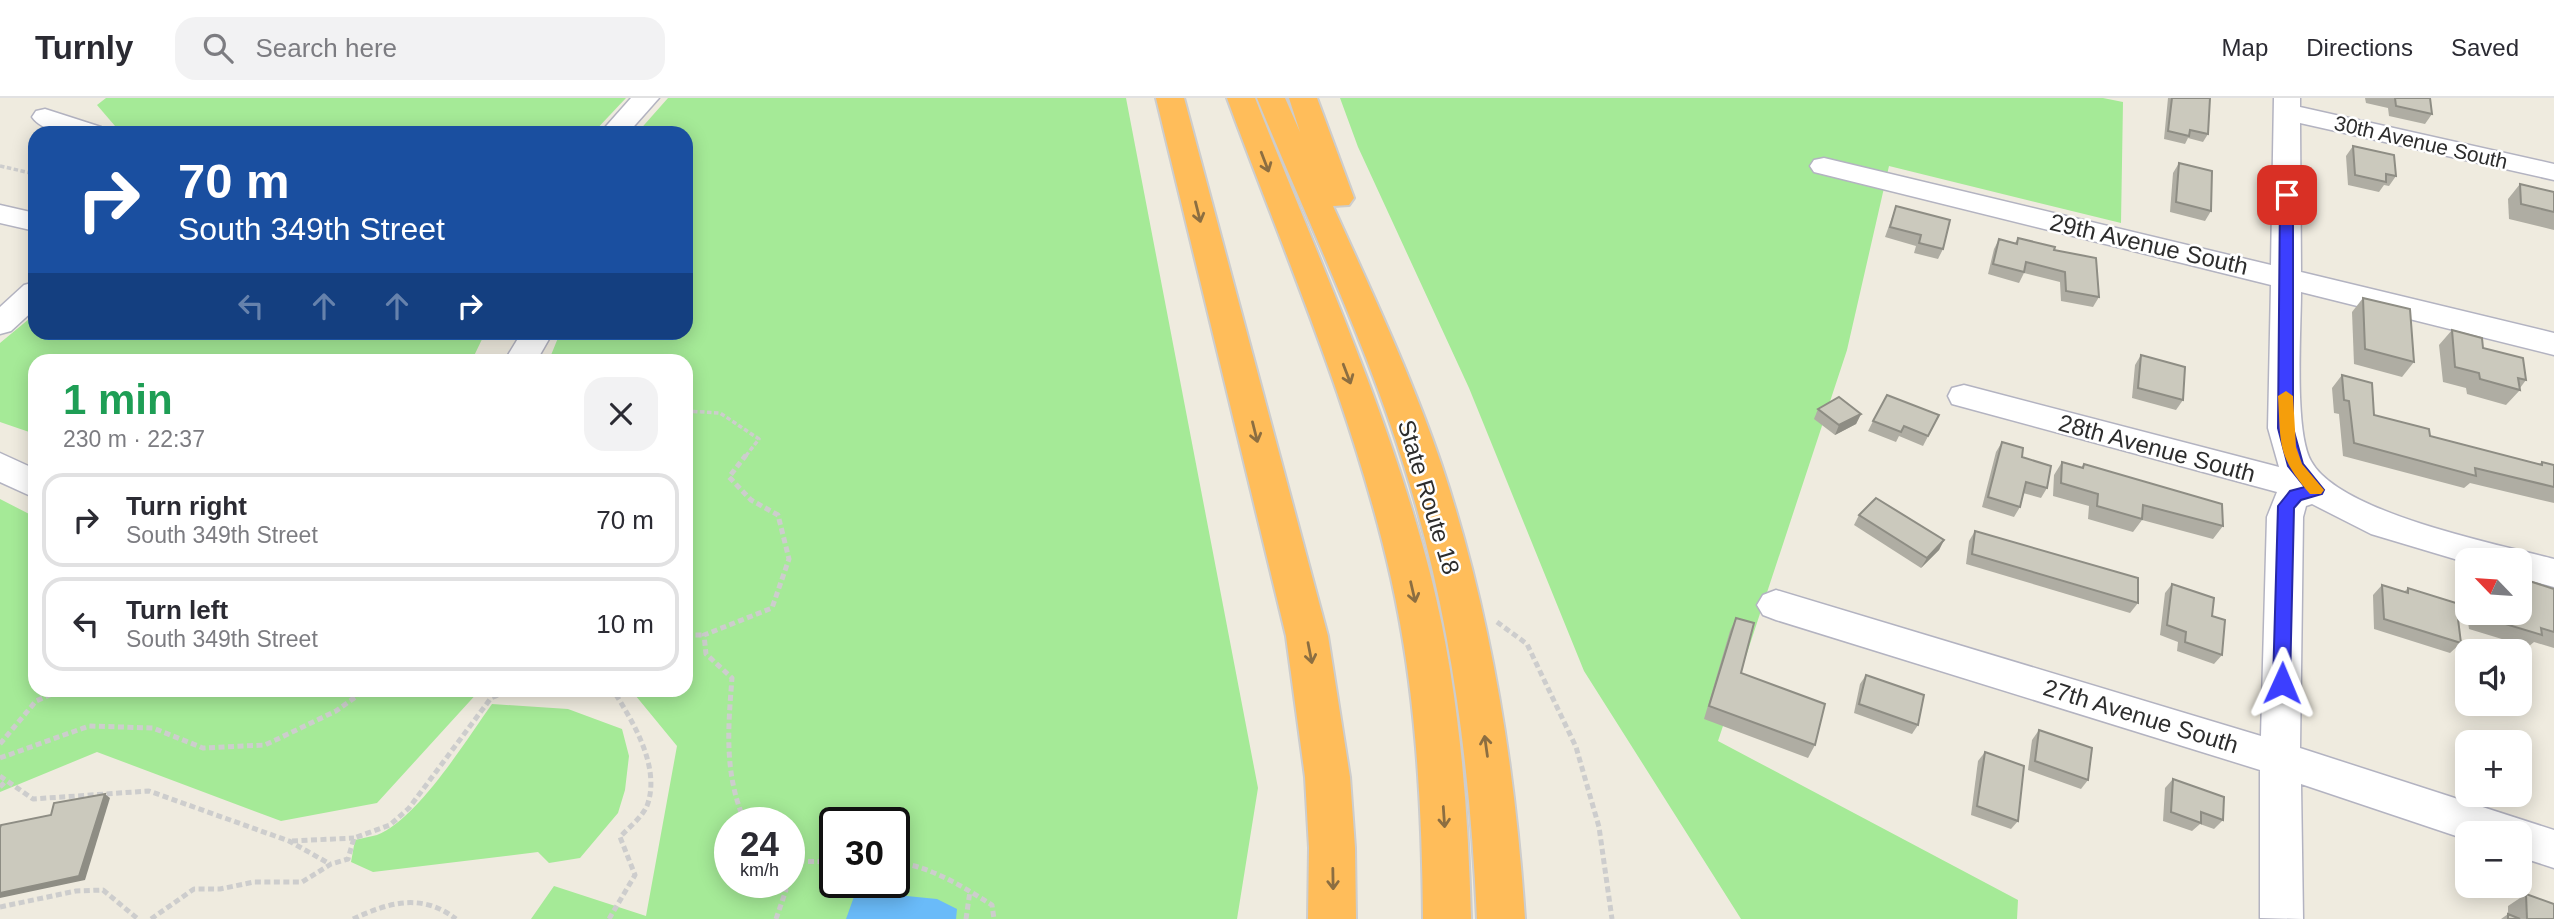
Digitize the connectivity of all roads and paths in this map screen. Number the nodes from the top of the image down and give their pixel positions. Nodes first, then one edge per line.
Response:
1 (646, 98) edge
2 (1170, 98) edge
3 (1241, 98) edge
4 (1271, 98) edge
5 (1303, 98) edge
6 (2287, 105) edge
7 (45, 117) dead end
8 (71, 126) edge
9 (619, 126) edge
10 (0, 166) edge
11 (1824, 166) dead end
12 (28, 172) edge
13 (2554, 172) edge
14 (0, 214) edge
15 (28, 220) edge
16 (2286, 277) junction
17 (28, 298) edge
18 (0, 324) edge
19 (2554, 344) edge
20 (1384, 362) junction
21 (1964, 396) dead end
22 (693, 411) edge
23 (0, 467) edge
24 (28, 481) edge
25 (2316, 490) junction
26 (2467, 548) edge
27 (2532, 567) edge
28 (2554, 573) edge
29 (1458, 594) junction
30 (1776, 605) dead end
31 (693, 635) edge
32 (704, 635) junction
33 (45, 697) edge
34 (355, 697) edge
35 (493, 697) edge
36 (617, 697) edge
37 (0, 744) edge
38 (0, 758) edge
39 (2280, 758) junction
40 (0, 776) edge
41 (6, 781) junction
42 (0, 787) edge
43 (737, 807) edge
44 (2468, 821) edge
45 (354, 838) junction
46 (289, 841) junction
47 (2532, 842) edge
48 (2554, 849) edge
49 (1499, 862) junction
50 (910, 863) edge
51 (331, 864) junction
52 (970, 891) junction
53 (783, 898) edge
54 (0, 907) edge
55 (2282, 918) edge
56 (138, 919) edge
57 (151, 919) edge
58 (353, 919) edge
59 (456, 919) edge
60 (609, 919) edge
61 (776, 919) edge
62 (966, 919) edge
63 (994, 919) edge
64 (1332, 919) edge
65 (1447, 919) edge
66 (1501, 919) edge
67 (1508, 919) edge
68 (1612, 919) edge

1 - 9 street
2 -> 64 highway
3 -> 65 highway, State Route 18
4 - 20 highway, State Route 18
5 - 20 highway
6 - 13 street, 30th Avenue South
6 - 16 street
7 - 8 street
10 - 12 path
11 - 16 street, 29th Avenue South
14 - 15 street
16 - 19 street, 29th Avenue South
16 - 25 street
17 - 18 street
20 - 29 highway, State Route 18
21 - 25 street, 28th Avenue South
22 - 32 path
23 - 24 street
25 - 26 street, 28th Avenue South
25 - 39 street
27 - 28 street
49 -> 29 highway, State Route 18
29 - 68 path
30 - 39 street, 27th Avenue South
31 - 32 path
32 - 43 path
33 - 37 path
34 - 38 path
35 - 45 path
36 - 60 path
39 - 44 street, 27th Avenue South
39 - 55 street
40 - 41 path
41 - 42 path
41 - 46 path
45 - 46 path
45 - 51 path
46 - 51 path
47 - 48 street
49 - 66 highway, State Route 18
49 - 67 highway
50 - 52 path
51 - 57 path
52 - 62 path
52 - 63 path
53 - 61 path
54 - 56 path
58 - 59 path

